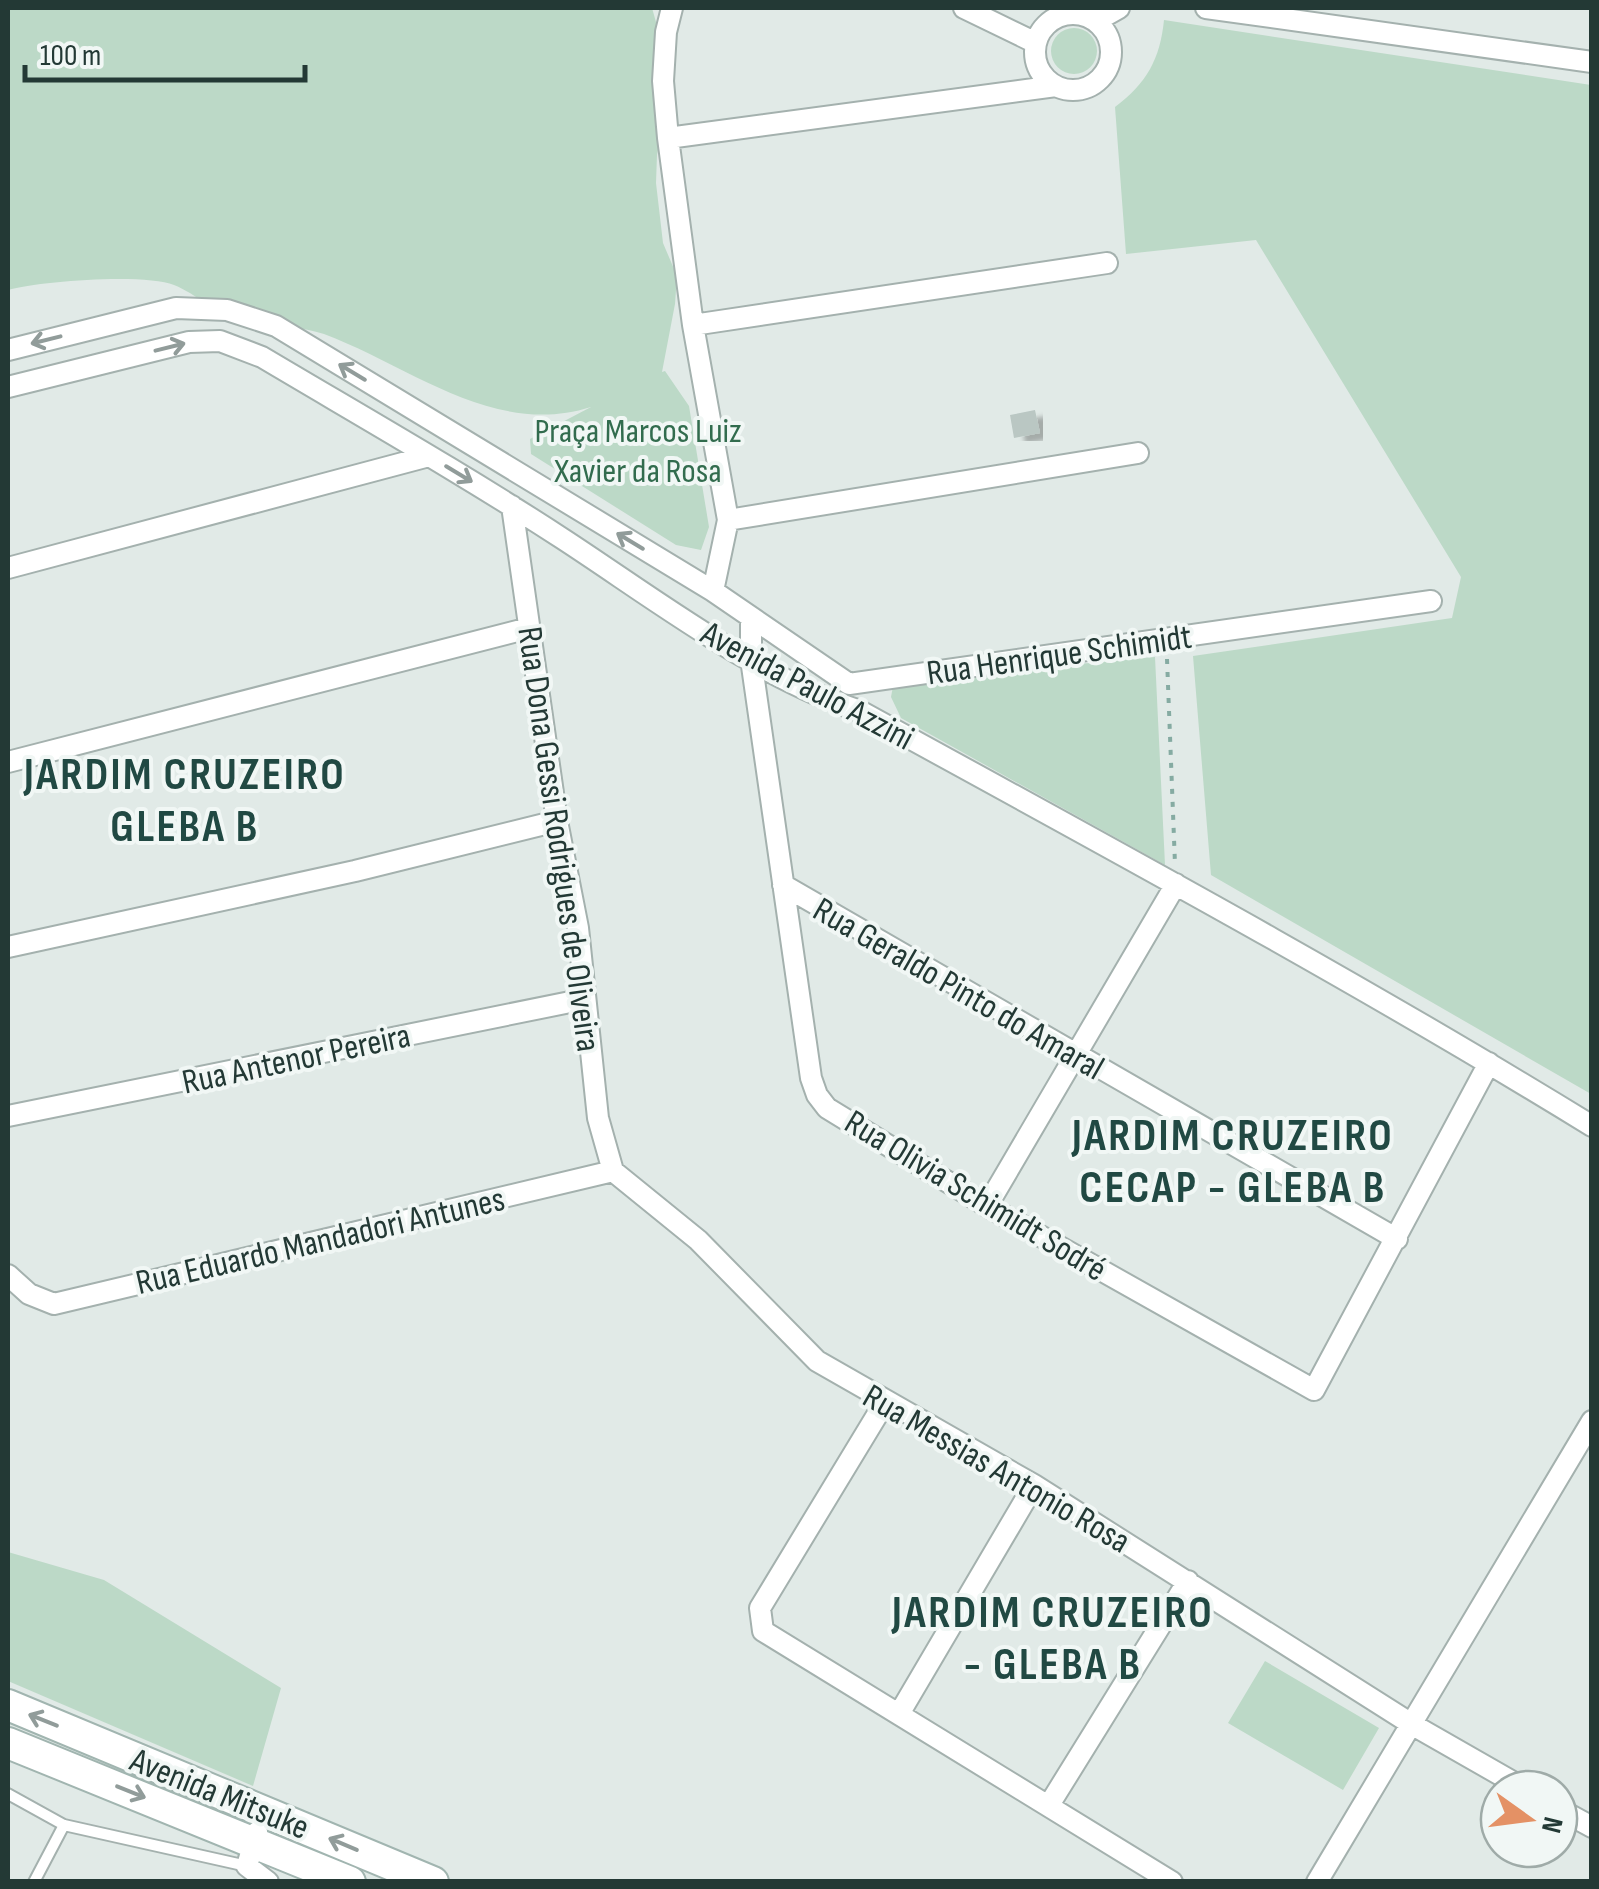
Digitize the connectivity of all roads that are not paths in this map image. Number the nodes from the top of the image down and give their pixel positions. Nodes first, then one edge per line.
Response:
1 (672, 8) edge
2 (966, 8) edge
3 (1119, 8) edge
4 (1206, 8) edge
5 (1054, 13) edge
6 (1096, 21) junction
7 (1036, 43) junction
8 (1592, 62) edge
9 (1056, 86) junction
10 (668, 138) junction
11 (1107, 263) dead end
12 (693, 325) junction
13 (8, 350) edge
14 (8, 387) edge
15 (1138, 453) dead end
16 (428, 456) junction
17 (512, 506) junction
18 (728, 520) junction
19 (8, 568) edge
20 (713, 591) junction
21 (1432, 600) dead end
22 (751, 617) junction
23 (696, 626) junction
24 (529, 628) junction
25 (750, 659) junction
26 (849, 684) junction
27 (833, 702) junction
28 (860, 712) junction
29 (8, 762) edge
30 (557, 821) junction
31 (1176, 884) junction
32 (783, 885) junction
33 (8, 947) edge
34 (585, 998) junction
35 (1076, 1056) junction
36 (1489, 1062) junction
37 (8, 1116) edge
38 (1592, 1126) edge
39 (614, 1171) junction
40 (987, 1206) junction
41 (1397, 1239) junction
42 (8, 1275) edge
43 (885, 1402) junction
44 (1592, 1421) edge
45 (1572, 1458) junction
46 (1592, 1469) edge
47 (1034, 1485) junction
48 (1188, 1581) junction
49 (8, 1705) edge
50 (899, 1714) junction
51 (1412, 1725) junction
52 (8, 1743) edge
53 (1490, 1769) edge
54 (8, 1794) edge
55 (1049, 1805) junction
56 (64, 1825) junction
57 (255, 1839) junction
58 (34, 1882) edge
59 (268, 1882) edge
60 (350, 1882) edge
61 (433, 1882) edge
62 (1172, 1882) edge
63 (1317, 1882) edge

1 - 10 street
2 - 7 street
3 - 6 street
4 - 8 street
5 - 6 street
5 - 7 street
6 - 9 street
7 - 9 street
9 - 10 street
10 - 12 street
11 - 12 street
12 - 18 street
20 -> 13 street, Avenida Paulo Azzini
14 -> 16 street, Avenida Paulo Azzini
15 - 18 street
16 -> 17 street, Avenida Paulo Azzini
16 - 19 street
17 - 23 street, Avenida Paulo Azzini
17 - 24 street, Rua Dona Gessi Rodrigues de Oliveira
18 - 20 street
20 - 22 street
20 - 23 street
21 - 26 street, Rua Henrique Schimidt
22 - 25 street, Rua Olivia Schimidt Sodré
22 - 26 street
23 - 25 street, Avenida Paulo Azzini
24 - 29 street
24 - 30 street, Rua Dona Gessi Rodrigues de Oliveira
25 - 27 street, Avenida Paulo Azzini
25 - 32 street, Rua Olivia Schimidt Sodré
26 - 27 street
26 - 28 street
27 - 28 street, Avenida Paulo Azzini
28 - 31 street, Avenida Paulo Azzini
30 - 33 street
30 - 34 street, Rua Dona Gessi Rodrigues de Oliveira
31 - 35 street
31 - 36 street, Avenida Paulo Azzini
32 - 35 street, Rua Geraldo Pinto do Amaral
32 - 40 street, Rua Olivia Schimidt Sodré
34 - 37 street, Rua Antenor Pereira
34 - 39 street, Rua Dona Gessi Rodrigues de Oliveira
35 - 40 street
35 - 41 street, Rua Geraldo Pinto do Amaral
36 - 38 street, Avenida Paulo Azzini
36 - 41 street
39 - 42 street, Rua Eduardo Mandadori Antunes
39 - 43 street, Rua Messias Antonio Rosa
40 - 41 street, Rua Olivia Schimidt Sodré
43 - 47 street, Rua Messias Antonio Rosa
43 - 50 street
44 - 45 street
45 - 46 street
45 - 51 street
47 - 48 street, Rua Messias Antonio Rosa
47 - 50 street
48 - 51 street, Rua Messias Antonio Rosa
48 - 55 street
57 -> 49 main road, Avenida Mitsuke
50 - 55 street
51 - 53 street, Rua Messias Antonio Rosa
51 - 63 street
52 -> 57 main road, Avenida Mitsuke
54 - 56 lane
55 - 62 street
56 - 57 lane
56 - 58 lane
57 - 59 street
57 - 60 main road, Avenida Mitsuke
61 -> 57 main road, Avenida Mitsuke

